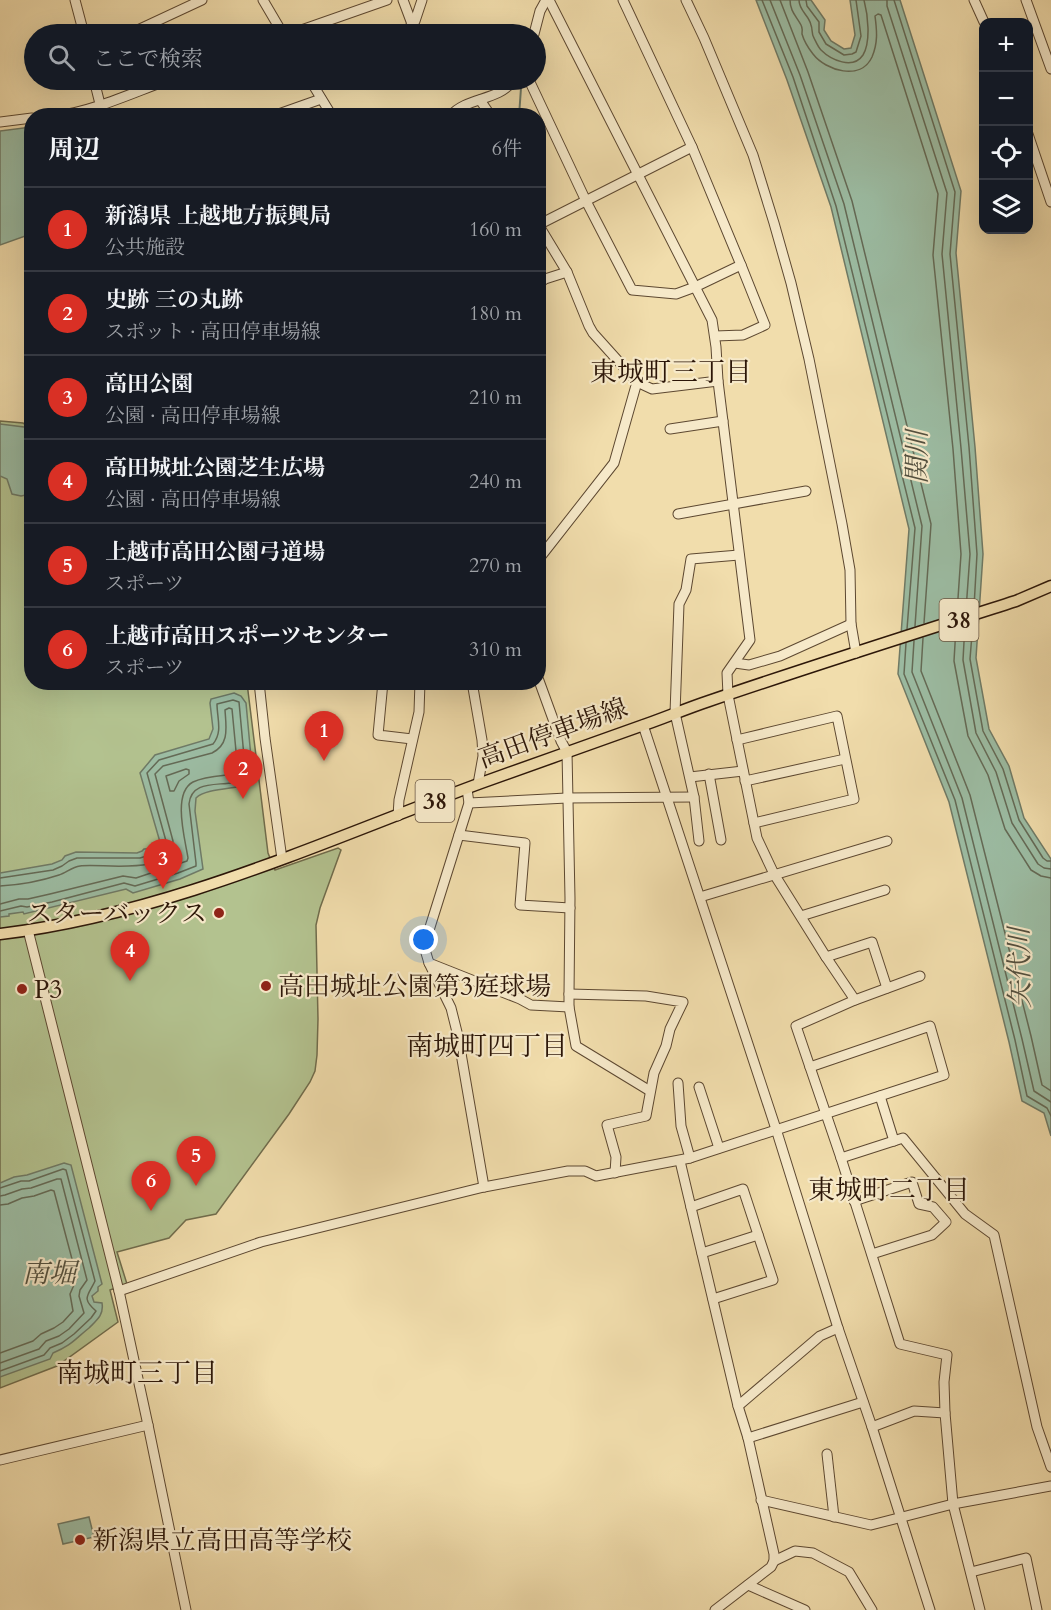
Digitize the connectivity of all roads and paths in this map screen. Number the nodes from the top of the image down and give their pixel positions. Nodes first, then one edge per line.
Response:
1 (75, 0) edge
2 (201, 0) edge
3 (263, 0) edge
4 (387, 0) edge
5 (403, 0) edge
6 (422, 0) edge
7 (547, 0) edge
8 (623, 0) edge
9 (686, 0) edge
10 (974, 0) edge
11 (1026, 0) edge
12 (982, 18) edge
13 (81, 24) edge
14 (150, 24) edge
15 (277, 24) edge
16 (319, 24) edge
17 (412, 24) joint
18 (537, 24) edge
19 (1050, 63) edge
20 (96, 90) edge
21 (141, 90) edge
22 (317, 90) edge
23 (504, 90) edge
24 (534, 90) edge
25 (321, 99) junction
26 (480, 100) junction
27 (100, 105) junction
28 (90, 108) edge
29 (101, 108) edge
30 (296, 108) edge
31 (327, 108) edge
32 (459, 108) edge
33 (486, 108) edge
34 (542, 108) edge
35 (546, 116) edge
36 (24, 119) edge
37 (0, 122) edge
38 (1033, 146) edge
39 (692, 147) junction
40 (639, 174) junction
41 (586, 201) junction
42 (1051, 202) edge
43 (546, 221) edge
44 (546, 237) edge
45 (741, 265) junction
46 (567, 272) junction
47 (546, 279) edge
48 (695, 286) junction
49 (715, 336) junction
50 (718, 381) junction
51 (637, 382) junction
52 (723, 422) junction
53 (670, 429) dead end
54 (806, 491) dead end
55 (733, 503) junction
56 (678, 514) dead end
57 (546, 543) edge
58 (739, 555) junction
59 (1051, 586) edge
60 (851, 624) junction
61 (861, 652) junction
62 (735, 663) junction
63 (260, 690) edge
64 (382, 690) edge
65 (420, 690) edge
66 (473, 690) edge
67 (542, 690) edge
68 (728, 694) junction
69 (675, 713) junction
70 (643, 725) junction
71 (412, 739) junction
72 (737, 740) junction
73 (567, 752) junction
74 (845, 759) junction
75 (743, 771) junction
76 (709, 774) junction
77 (690, 777) junction
78 (745, 781) junction
79 (478, 784) junction
80 (467, 789) junction
81 (668, 797) junction
82 (694, 797) junction
83 (567, 798) junction
84 (469, 803) junction
85 (398, 816) junction
86 (754, 822) junction
87 (459, 835) junction
88 (721, 840) dead end
89 (699, 841) dead end
90 (886, 841) dead end
91 (282, 859) junction
92 (774, 874) junction
93 (885, 890) dead end
94 (700, 897) junction
95 (570, 908) junction
96 (801, 916) junction
97 (28, 930) junction
98 (0, 934) edge
99 (826, 957) junction
100 (429, 963) junction
101 (920, 976) dead end
102 (887, 988) junction
103 (569, 994) junction
104 (855, 1000) junction
105 (569, 1007) junction
106 (810, 1066) junction
107 (678, 1083) dead end
108 (699, 1087) dead end
109 (650, 1091) junction
110 (880, 1096) junction
111 (826, 1114) junction
112 (776, 1130) junction
113 (894, 1141) junction
114 (719, 1148) junction
115 (690, 1158) junction
116 (841, 1158) junction
117 (680, 1161) junction
118 (615, 1173) junction
119 (484, 1187) junction
120 (854, 1201) junction
121 (691, 1207) junction
122 (758, 1235) junction
123 (702, 1253) junction
124 (872, 1254) junction
125 (119, 1291) junction
126 (713, 1299) junction
127 (838, 1328) junction
128 (863, 1402) junction
129 (738, 1406) junction
130 (945, 1413) junction
131 (148, 1425) junction
132 (872, 1427) junction
133 (748, 1438) junction
134 (827, 1454) dead end
135 (0, 1460) edge
136 (1051, 1467) edge
137 (1051, 1486) edge
138 (760, 1500) junction
139 (953, 1504) junction
140 (834, 1517) junction
141 (901, 1519) junction
142 (772, 1564) junction
143 (971, 1572) junction
144 (748, 1585) junction
145 (186, 1610) edge
146 (715, 1610) edge
147 (806, 1610) edge
148 (872, 1610) edge
149 (930, 1610) edge
150 (981, 1610) edge
151 (1037, 1610) edge

1 - 13 street
2 - 14 street
3 - 15 street
4 - 16 street
5 - 17 street
6 - 17 street
7 - 18 street
7 - 40 street
8 - 39 street
9 - 60 street
10 - 12 street
11 - 19 street
20 - 27 street
21 - 27 street
22 - 25 street
23 - 26 street
24 - 34 street
25 - 30 street
25 - 31 street
26 - 32 street
26 - 33 street
27 - 28 street
27 - 29 street
35 - 41 street
36 - 37 street
38 - 42 street
39 - 40 street
39 - 45 street
40 - 41 street
40 - 48 street
41 - 43 street
41 - 48 street
44 - 46 street
45 - 48 street
45 - 49 street
46 - 47 street
46 - 51 street
48 - 49 street
49 - 50 street
50 - 51 street
50 - 52 street
51 - 57 street
52 - 53 street
52 - 55 street
54 - 55 street
55 - 56 street
55 - 58 street
58 - 62 street
58 - 69 street
59 - 61 main road, 高田停車場線 / 38
60 - 61 street
60 - 62 street
61 - 68 main road, 高田停車場線 / 38
62 - 68 street
63 - 91 street
64 - 71 street
65 - 71 street
66 - 79 street
67 - 73 street
68 - 69 main road, 高田停車場線 / 38
68 - 72 street
69 - 70 main road, 高田停車場線 / 38
69 - 77 street
70 - 73 main road, 高田停車場線 / 38
70 - 81 street
71 - 85 street
72 - 74 street
72 - 75 street
73 - 79 main road, 高田停車場線 / 38
73 - 83 street
74 - 78 street
74 - 86 street
75 - 76 street
75 - 78 street
76 - 77 street
76 - 88 street
77 - 82 street
78 - 86 street
79 - 80 main road, 高田停車場線 / 38
80 - 84 street
80 - 85 main road, 高田停車場線 / 38
81 - 82 street
81 - 83 street
81 - 94 street
82 - 89 street
83 - 84 street
83 - 95 street
84 - 87 street
85 - 91 main road, 高田停車場線 / 38
86 - 92 street
87 - 95 street
87 - 100 street
90 - 92 street
91 - 97 main road, 高田停車場線 / 38
92 - 94 street
92 - 96 street
93 - 96 street
94 - 112 street
95 - 103 street
96 - 99 street
97 - 98 main road, 高田停車場線 / 38
97 - 125 street
99 - 102 street
99 - 104 street
100 - 105 street
100 - 119 street
101 - 102 street
102 - 104 street
103 - 105 street
103 - 109 street
104 - 106 street
105 - 109 street
106 - 110 street
106 - 111 street
107 - 115 street
108 - 114 street
109 - 118 street
110 - 111 street
110 - 113 street
111 - 112 street
111 - 116 street
112 - 114 street
112 - 127 street
113 - 116 street
113 - 136 street
114 - 115 street
115 - 117 street
116 - 120 street
117 - 118 street
117 - 121 street
118 - 119 street
119 - 125 street
120 - 124 street
120 - 124 street
121 - 122 street
121 - 123 street
122 - 123 street
122 - 126 street
123 - 126 street
124 - 130 street
125 - 131 street
126 - 129 street
127 - 128 street
127 - 129 street
128 - 132 street
128 - 133 street
129 - 133 street
130 - 132 street
130 - 139 street
131 - 135 street
131 - 145 street
132 - 141 street
133 - 138 street
134 - 140 street
137 - 139 street
138 - 140 street
138 - 142 street
139 - 141 street
139 - 143 street
140 - 141 street
141 - 149 street
142 - 144 street
142 - 148 street
143 - 150 street
143 - 151 street
144 - 146 street
144 - 147 street

